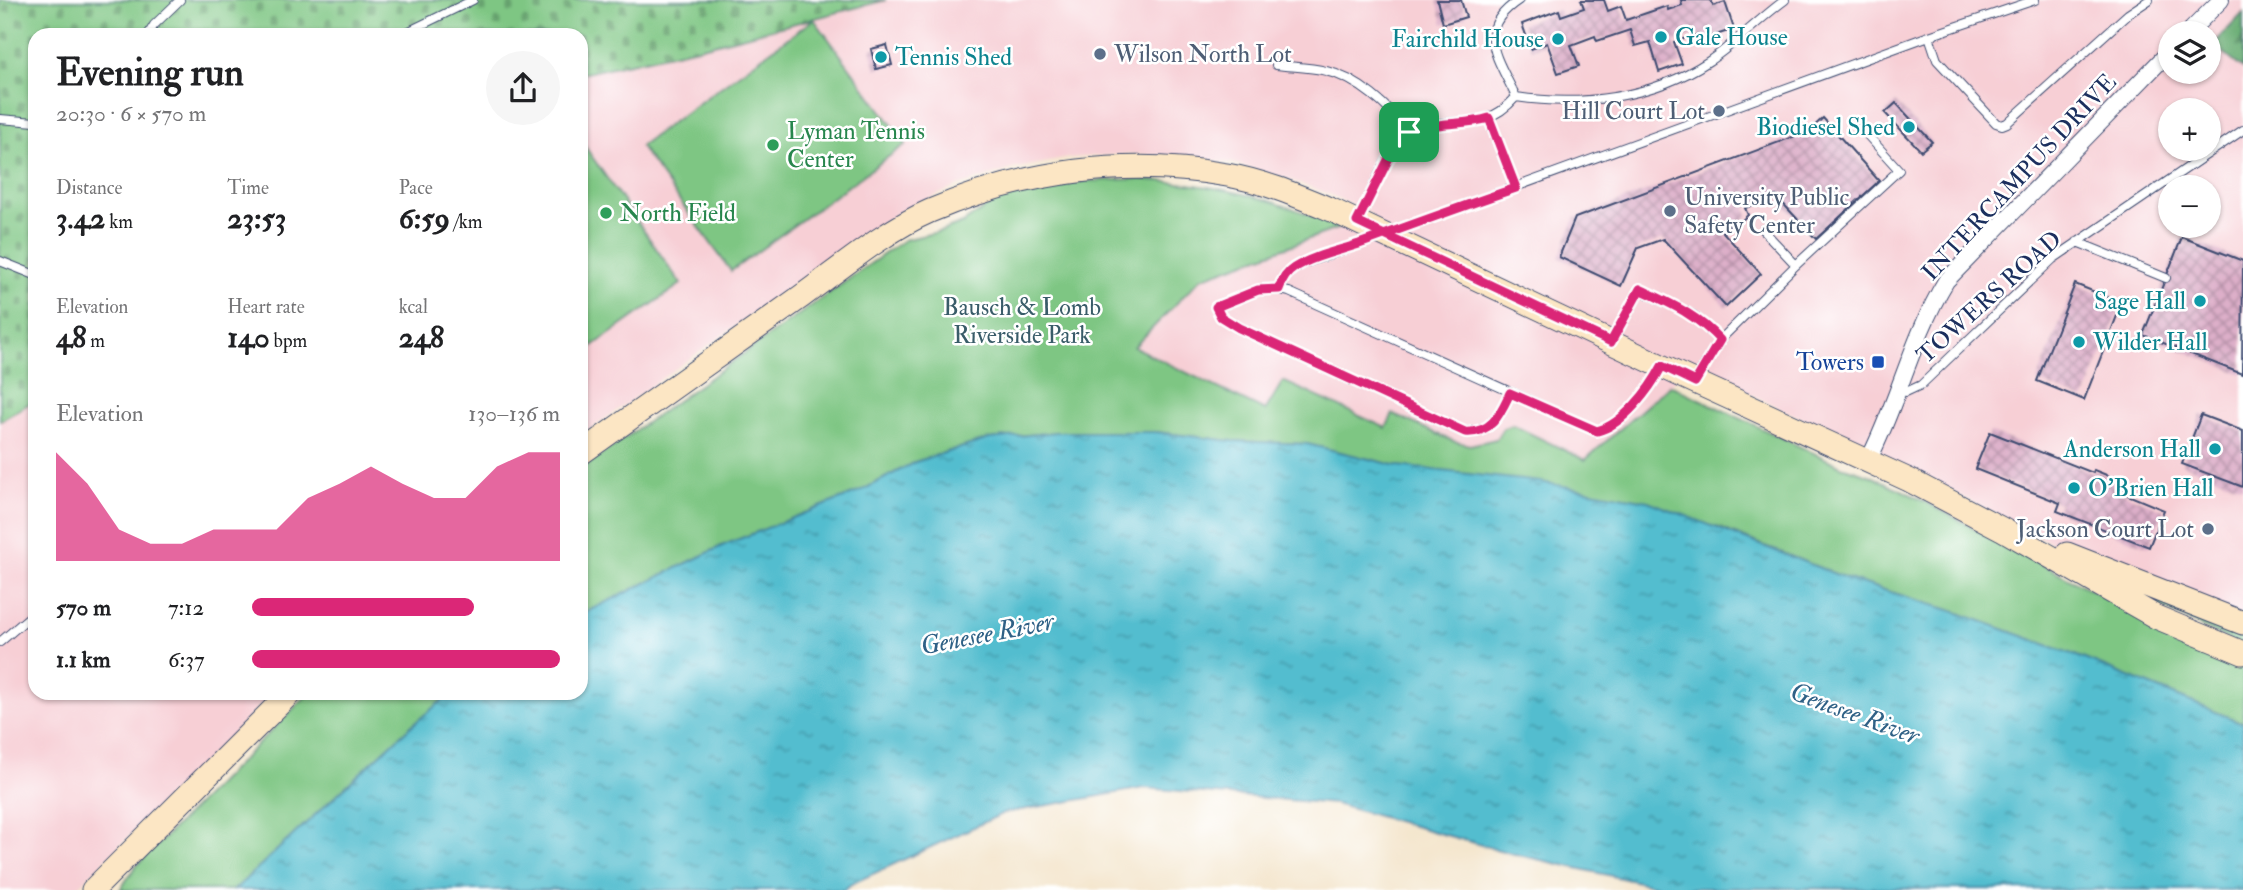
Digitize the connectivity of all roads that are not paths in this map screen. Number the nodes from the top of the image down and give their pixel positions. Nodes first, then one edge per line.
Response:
1 (180, 0) edge
2 (473, 0) edge
3 (1519, 0) edge
4 (1786, 0) edge
5 (2035, 0) edge
6 (2149, 0) edge
7 (2221, 0) edge
8 (2200, 21) edge
9 (152, 28) edge
10 (415, 28) edge
11 (1930, 36) junction
12 (2158, 63) edge
13 (1276, 65) dead end
14 (1516, 97) junction
15 (1489, 118) junction
16 (0, 119) edge
17 (28, 121) edge
18 (1861, 128) dead end
19 (2243, 130) edge
20 (1409, 132) junction
21 (1516, 188) junction
22 (1357, 222) junction
23 (1764, 231) dead end
24 (2077, 243) junction
25 (0, 261) edge
26 (1796, 265) junction
27 (28, 272) edge
28 (2165, 278) dead end
29 (1279, 289) junction
30 (1720, 340) junction
31 (1611, 342) junction
32 (1662, 366) junction
33 (1695, 382) junction
34 (1899, 390) junction
35 (1510, 393) junction
36 (588, 448) edge
37 (1868, 461) junction
38 (2002, 529) junction
39 (28, 618) edge
40 (2243, 623) edge
41 (0, 642) edge
42 (2243, 653) edge
43 (282, 700) edge
44 (93, 890) edge

1 - 9 lane
2 - 10 lane
3 - 14 lane
4 - 14 lane
5 - 11 lane
6 - 11 lane
7 - 8 street
11 - 21 lane
12 - 34 street, INTERCAMPUS DRIVE
13 - 20 lane
14 - 15 lane
15 - 20 lane
15 - 21 lane
16 - 17 lane
18 - 26 lane
19 - 24 lane, TOWERS ROAD
20 - 22 lane
21 - 29 lane, bridge
22 - 31 street
22 - 36 street
23 - 26 lane
24 - 28 lane
24 - 34 lane, TOWERS ROAD
25 - 27 lane
26 - 30 lane
29 - 35 lane
29 - 35 lane
30 - 31 lane
30 - 33 lane
31 - 32 street
32 - 33 street
32 - 35 lane
33 - 37 street
34 - 37 street, INTERCAMPUS DRIVE
37 - 38 street
38 - 40 street
38 - 42 street
39 - 41 lane
43 - 44 street

